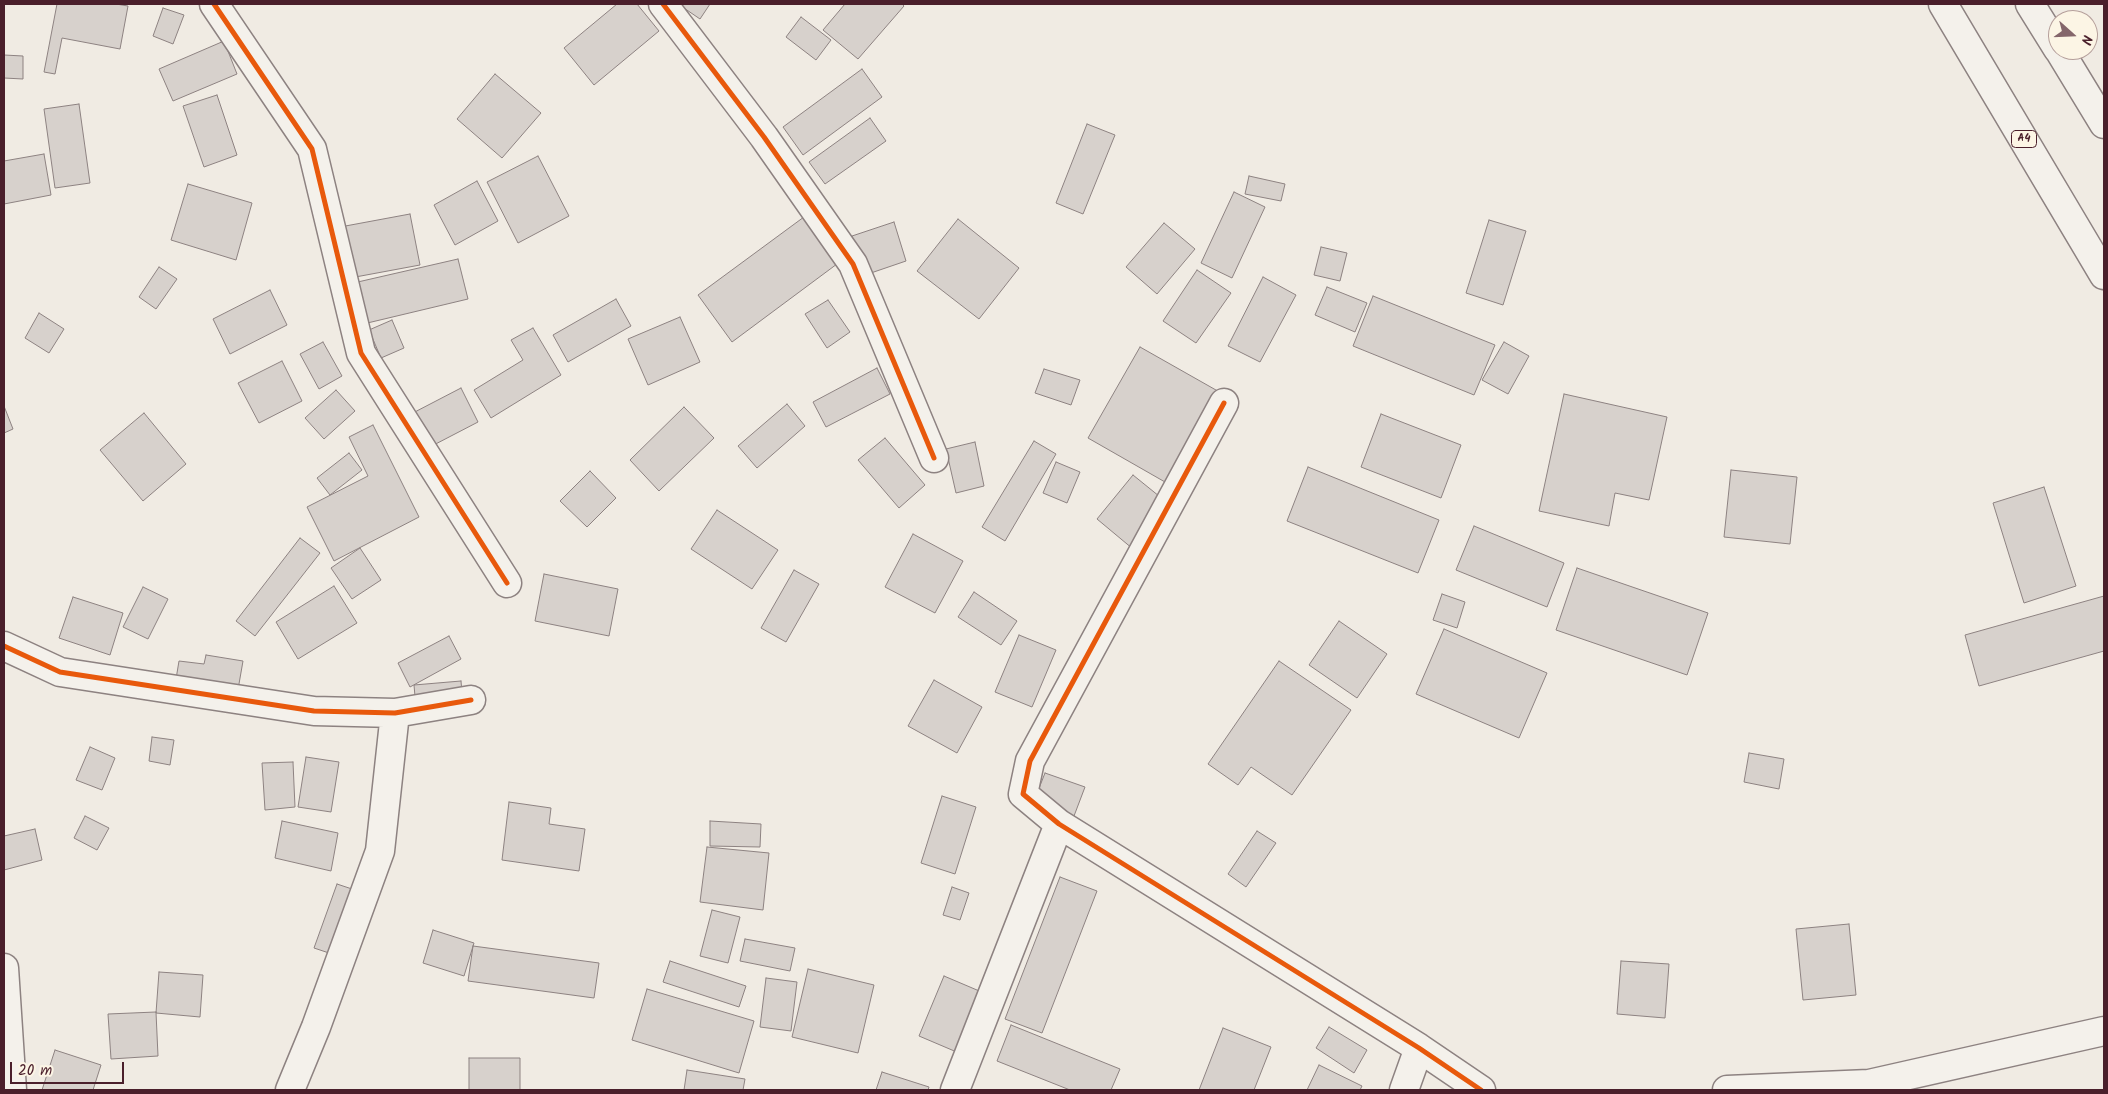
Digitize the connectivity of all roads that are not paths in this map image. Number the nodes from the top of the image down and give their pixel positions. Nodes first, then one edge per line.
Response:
1 (214, 4) edge
2 (663, 4) edge
3 (1943, 4) edge
4 (2030, 4) edge
5 (2048, 34) edge
6 (2064, 60) edge
7 (2104, 124) edge
8 (2104, 275) edge
9 (1224, 403) dead end
10 (934, 458) dead end
11 (507, 584) dead end
12 (4, 646) edge
13 (471, 700) dead end
14 (395, 713) junction
15 (1059, 824) junction
16 (4, 968) edge
17 (2104, 1031) edge
18 (1419, 1048) junction
19 (12, 1090) edge
20 (290, 1090) edge
21 (955, 1090) edge
22 (1404, 1090) edge
23 (1481, 1090) edge
24 (1727, 1090) edge

1 - 11 main road
2 - 10 main road
3 - 8 main road, A4
4 - 5 main road
6 - 7 main road
9 - 15 main road
12 - 14 main road
13 - 14 main road
14 - 20 main road
15 - 18 main road
15 - 21 main road
16 - 19 main road
17 - 24 main road
18 - 22 main road
18 - 23 main road

